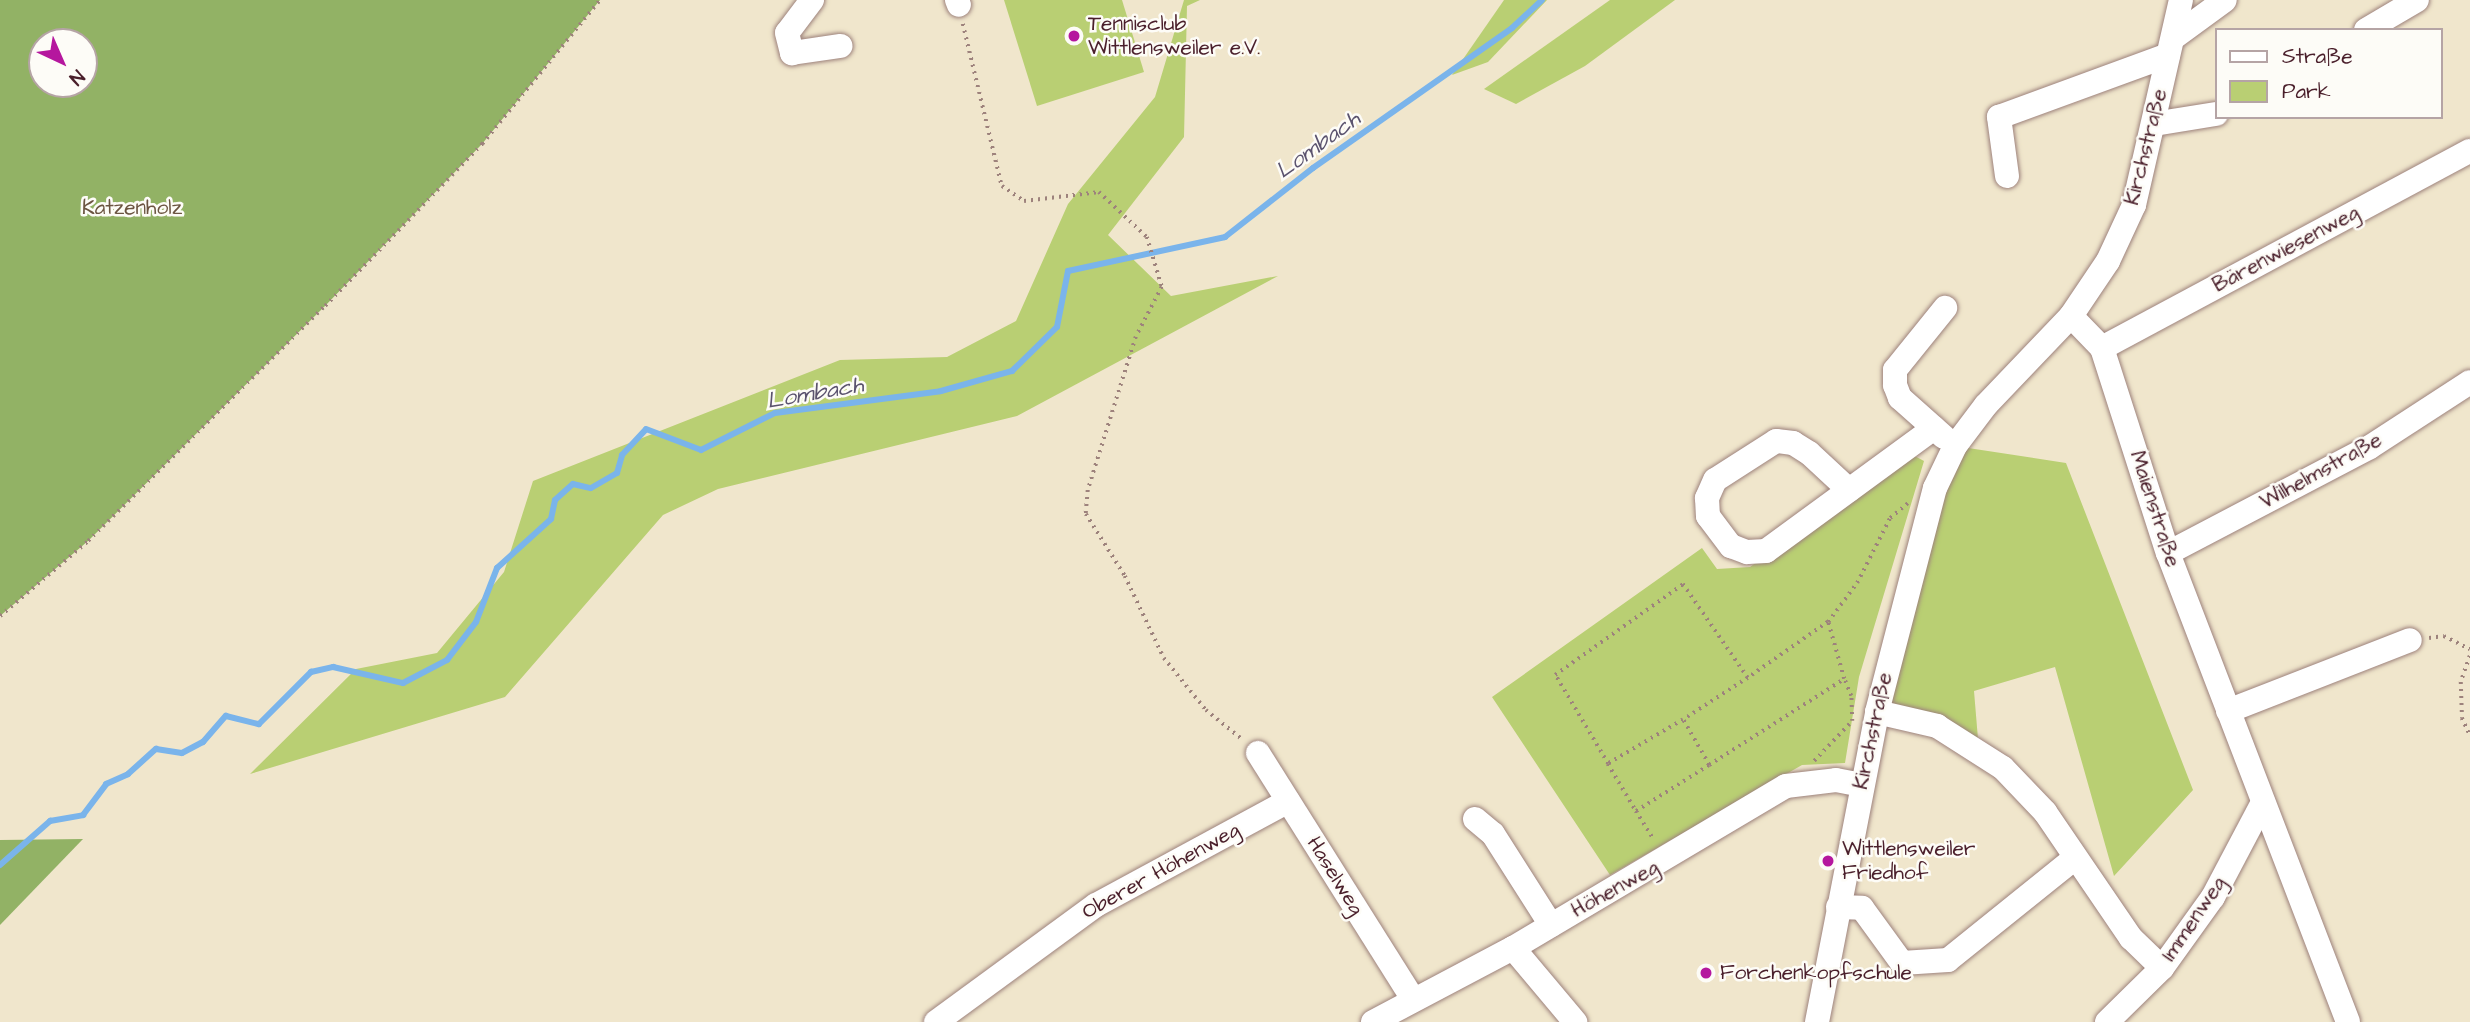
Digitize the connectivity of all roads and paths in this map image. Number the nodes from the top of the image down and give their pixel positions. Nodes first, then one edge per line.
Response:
1 (600, 0) edge
2 (812, 0) edge
3 (2180, 0) edge
4 (2225, 0) edge
5 (2417, 0) edge
6 (958, 3) edge
7 (2370, 28) edge
8 (840, 46) dead end
9 (2170, 46) junction
10 (2214, 114) edge
11 (2154, 124) junction
12 (2470, 151) edge
13 (2007, 176) dead end
14 (1945, 308) dead end
15 (2071, 316) junction
16 (2102, 348) junction
17 (2470, 382) edge
18 (1934, 428) junction
19 (1955, 446) junction
20 (1935, 488) junction
21 (1849, 490) junction
22 (2168, 553) junction
23 (0, 616) edge
24 (1828, 622) junction
25 (2410, 640) joint
26 (2470, 649) edge
27 (2470, 656) edge
28 (1748, 678) junction
29 (1844, 679) junction
30 (2228, 711) junction
31 (1877, 712) junction
32 (1683, 720) junction
33 (2470, 735) edge
34 (1258, 753) joint
35 (1608, 764) junction
36 (1709, 765) junction
37 (1803, 781) junction
38 (1861, 785) junction
39 (1288, 801) junction
40 (2263, 802) junction
41 (1636, 811) junction
42 (1475, 819) dead end
43 (1658, 848) dead end
44 (2075, 858) junction
45 (1839, 907) junction
46 (1551, 925) junction
47 (1513, 948) junction
48 (2162, 968) junction
49 (1413, 999) junction
50 (936, 1022) edge
51 (1373, 1022) edge
52 (1575, 1022) edge
53 (1817, 1022) edge
54 (2107, 1022) edge
55 (2348, 1022) edge

1 - 23 path
2 - 8 street
3 - 9 street, Kirchstraße
4 - 9 street
5 - 7 street
6 - 34 path
9 - 11 street, Kirchstraße
9 - 13 street
10 - 11 street
11 - 15 street, Kirchstraße
12 - 16 street, Bärenwiesenweg
14 - 18 street
15 - 16 street, Maienstraße
15 - 19 street, Kirchstraße
16 - 22 street, Maienstraße
17 - 22 street, Wilhelmstraße
18 - 19 street
18 - 21 street
19 - 20 street, Kirchstraße
20 - 24 path
20 - 31 street, Kirchstraße
21 - 21 street
22 - 30 street, Maienstraße
24 - 28 path
24 - 29 path
25 - 26 path
25 - 30 street
27 - 33 path
28 - 32 path
28 - 35 path
29 - 36 path
29 - 37 path
30 - 40 street, Maienstraße
31 - 38 street, Kirchstraße
31 - 44 street
32 - 35 path
32 - 36 path
34 - 39 street, Haselweg
35 - 41 path
36 - 41 path
37 - 38 street, Höhenweg
37 - 46 street, Höhenweg
38 - 45 street, Kirchstraße
39 - 49 street, Haselweg
39 - 50 street, Oberer Höhenweg
40 - 48 street, Immenweg
40 - 55 street, Maienstraße
41 - 43 path
42 - 46 street
44 - 45 street
44 - 48 street
45 - 53 street, Kirchstraße
46 - 47 street, Höhenweg
47 - 49 street, Höhenweg
47 - 52 street
48 - 54 street, Immenweg
49 - 51 street, Höhenweg

